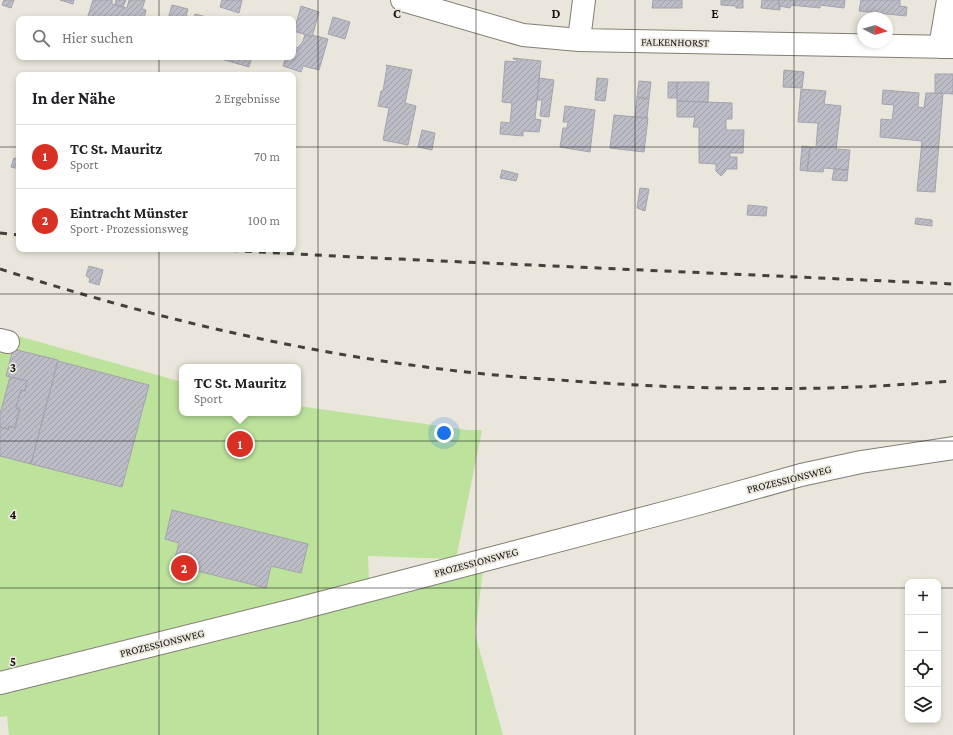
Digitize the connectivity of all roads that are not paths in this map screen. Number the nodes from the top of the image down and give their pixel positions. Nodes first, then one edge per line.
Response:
1 (402, 0) edge
2 (584, 0) edge
3 (948, 0) edge
4 (579, 40) junction
5 (947, 47) edge
6 (953, 448) edge
7 (0, 683) edge

1 - 4 street, FALKENHORST
2 - 4 street
3 - 5 street
4 - 5 street, FALKENHORST
6 - 7 street, PROZESSIONSWEG

